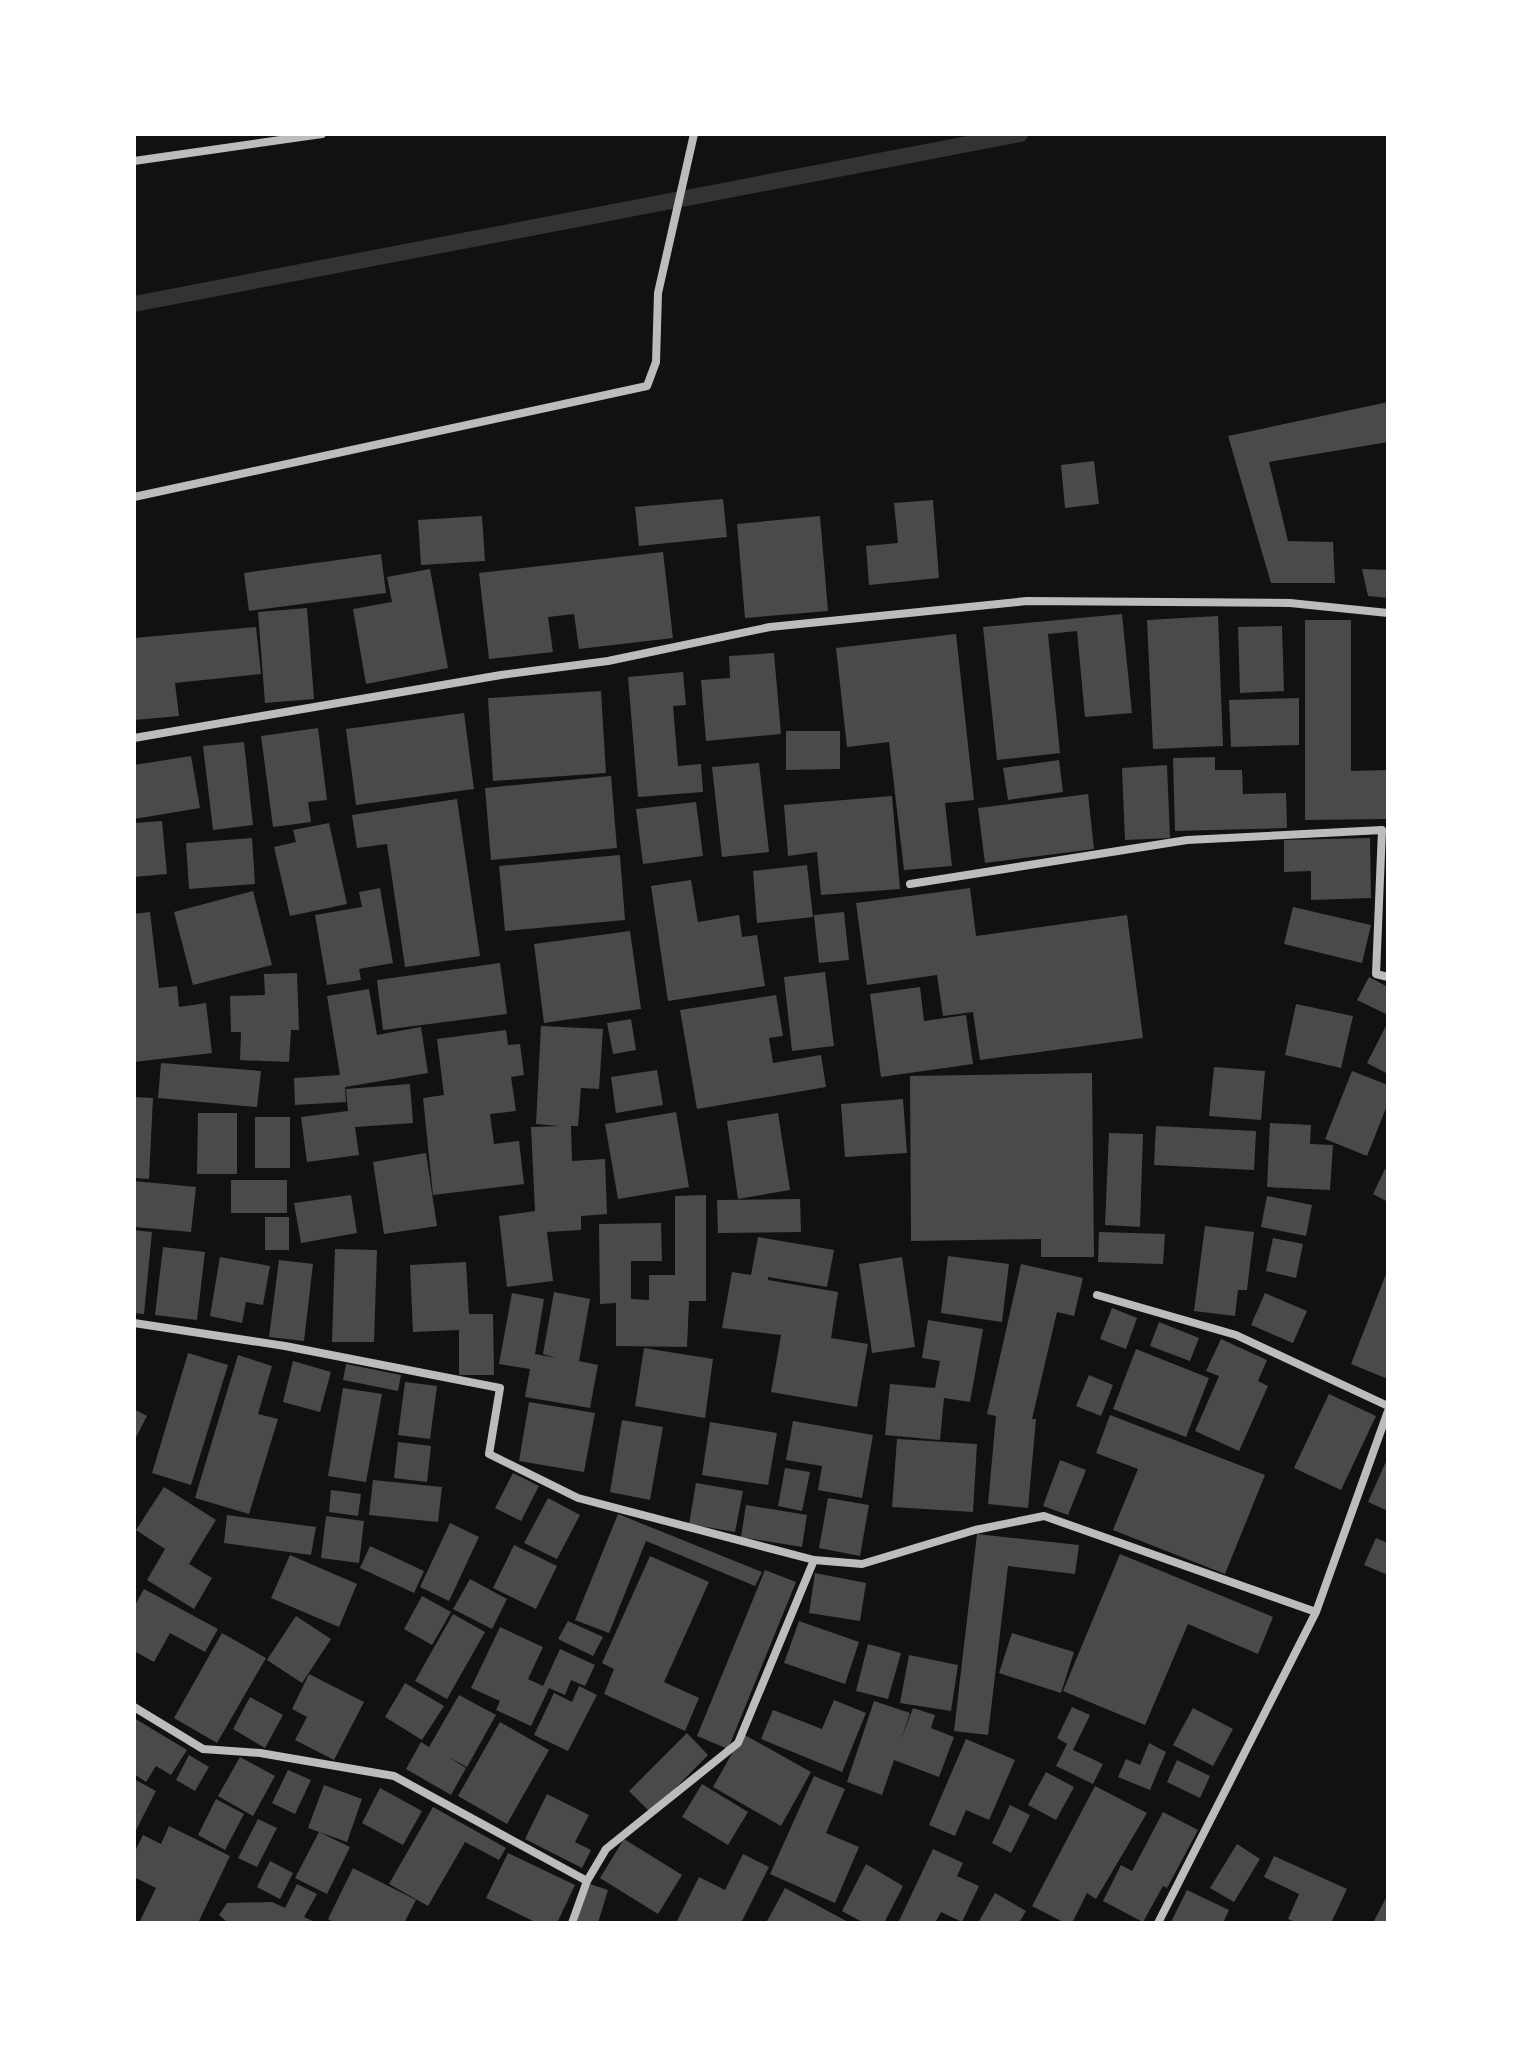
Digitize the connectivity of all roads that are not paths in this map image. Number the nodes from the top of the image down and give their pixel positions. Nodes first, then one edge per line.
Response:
1 (322, 134) edge
2 (694, 134) edge
3 (134, 161) edge
4 (134, 497) edge
5 (1388, 613) edge
6 (134, 738) edge
7 (910, 884) dead end
8 (1388, 977) edge
9 (1097, 1295) dead end
10 (134, 1323) edge
11 (1388, 1408) edge
12 (814, 1560) junction
13 (1316, 1612) junction
14 (134, 1707) edge
15 (587, 1881) junction
16 (572, 1923) edge
17 (1158, 1923) edge

1 - 3 street
2 - 4 street
5 - 6 street
7 - 8 street
9 - 11 street
10 - 12 street
11 - 13 street
12 - 13 street
12 - 15 street
13 - 17 street
14 - 15 street
15 - 16 street

